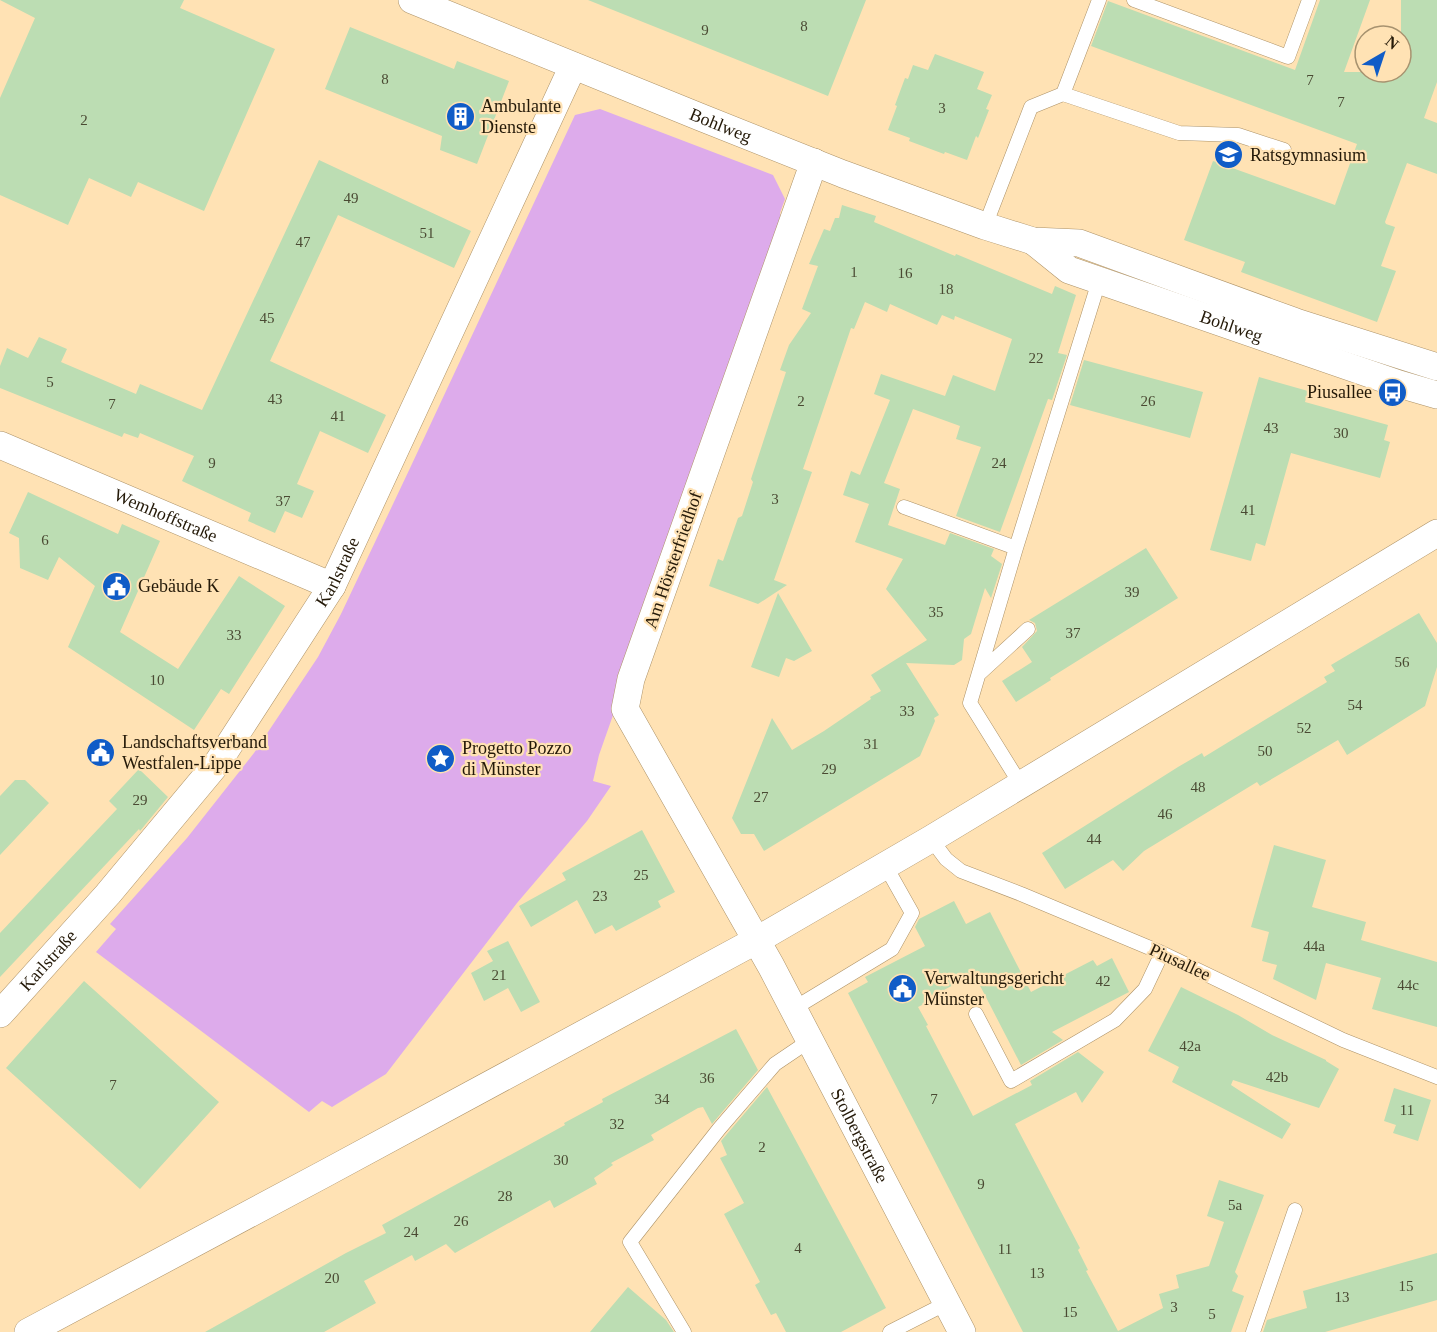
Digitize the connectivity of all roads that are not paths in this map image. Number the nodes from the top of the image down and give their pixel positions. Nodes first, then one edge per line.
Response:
1 (412, 0) edge
2 (1099, 0) edge
3 (1134, 0) edge
4 (1309, 0) edge
5 (441, 5) edge
6 (573, 66) junction
7 (1063, 94) junction
8 (1284, 150) dead end
9 (814, 162) junction
10 (986, 226) junction
11 (1033, 241) junction
12 (1099, 281) junction
13 (1437, 367) edge
14 (1437, 395) edge
15 (0, 444) edge
16 (904, 507) dead end
17 (1437, 533) edge
18 (1016, 548) junction
19 (332, 586) junction
20 (1028, 629) dead end
21 (978, 674) junction
22 (1021, 785) junction
23 (931, 839) junction
24 (885, 865) junction
25 (757, 940) junction
26 (1162, 953) junction
27 (793, 1009) junction
28 (0, 1014) edge
29 (976, 1014) dead end
30 (809, 1041) junction
31 (1437, 1077) edge
32 (1295, 1210) dead end
33 (947, 1303) junction
34 (28, 1332) edge
35 (684, 1332) edge
36 (890, 1332) edge
37 (962, 1332) edge
38 (1253, 1332) edge

1 - 5 street, Bohlweg
2 - 7 lane
3 - 4 lane
5 - 6 street, Bohlweg
6 - 9 street, Bohlweg
6 - 19 street, Karlstraße
7 - 8 lane
7 - 10 lane
9 - 10 street, Bohlweg
9 - 25 street, Am Hörsterfriedhof
10 - 11 street, Bohlweg
11 - 12 street, Bohlweg
11 - 13 street, Bohlweg
12 - 14 street, Bohlweg
12 - 18 lane
15 - 19 street, Wemhoffstraße
16 - 18 lane
17 - 22 street
18 - 21 lane
19 - 28 street, Karlstraße
20 - 21 lane
21 - 22 lane
22 - 23 street
23 - 24 street
23 - 26 lane, Piusallee
24 - 25 street
24 - 27 lane
25 - 27 street, Stolbergstraße
25 - 34 street
26 - 29 lane
26 - 31 lane, Piusallee
27 - 30 street, Stolbergstraße
30 - 33 street, Stolbergstraße
30 - 35 lane
32 - 38 lane
33 - 36 lane
33 - 37 street, Stolbergstraße

